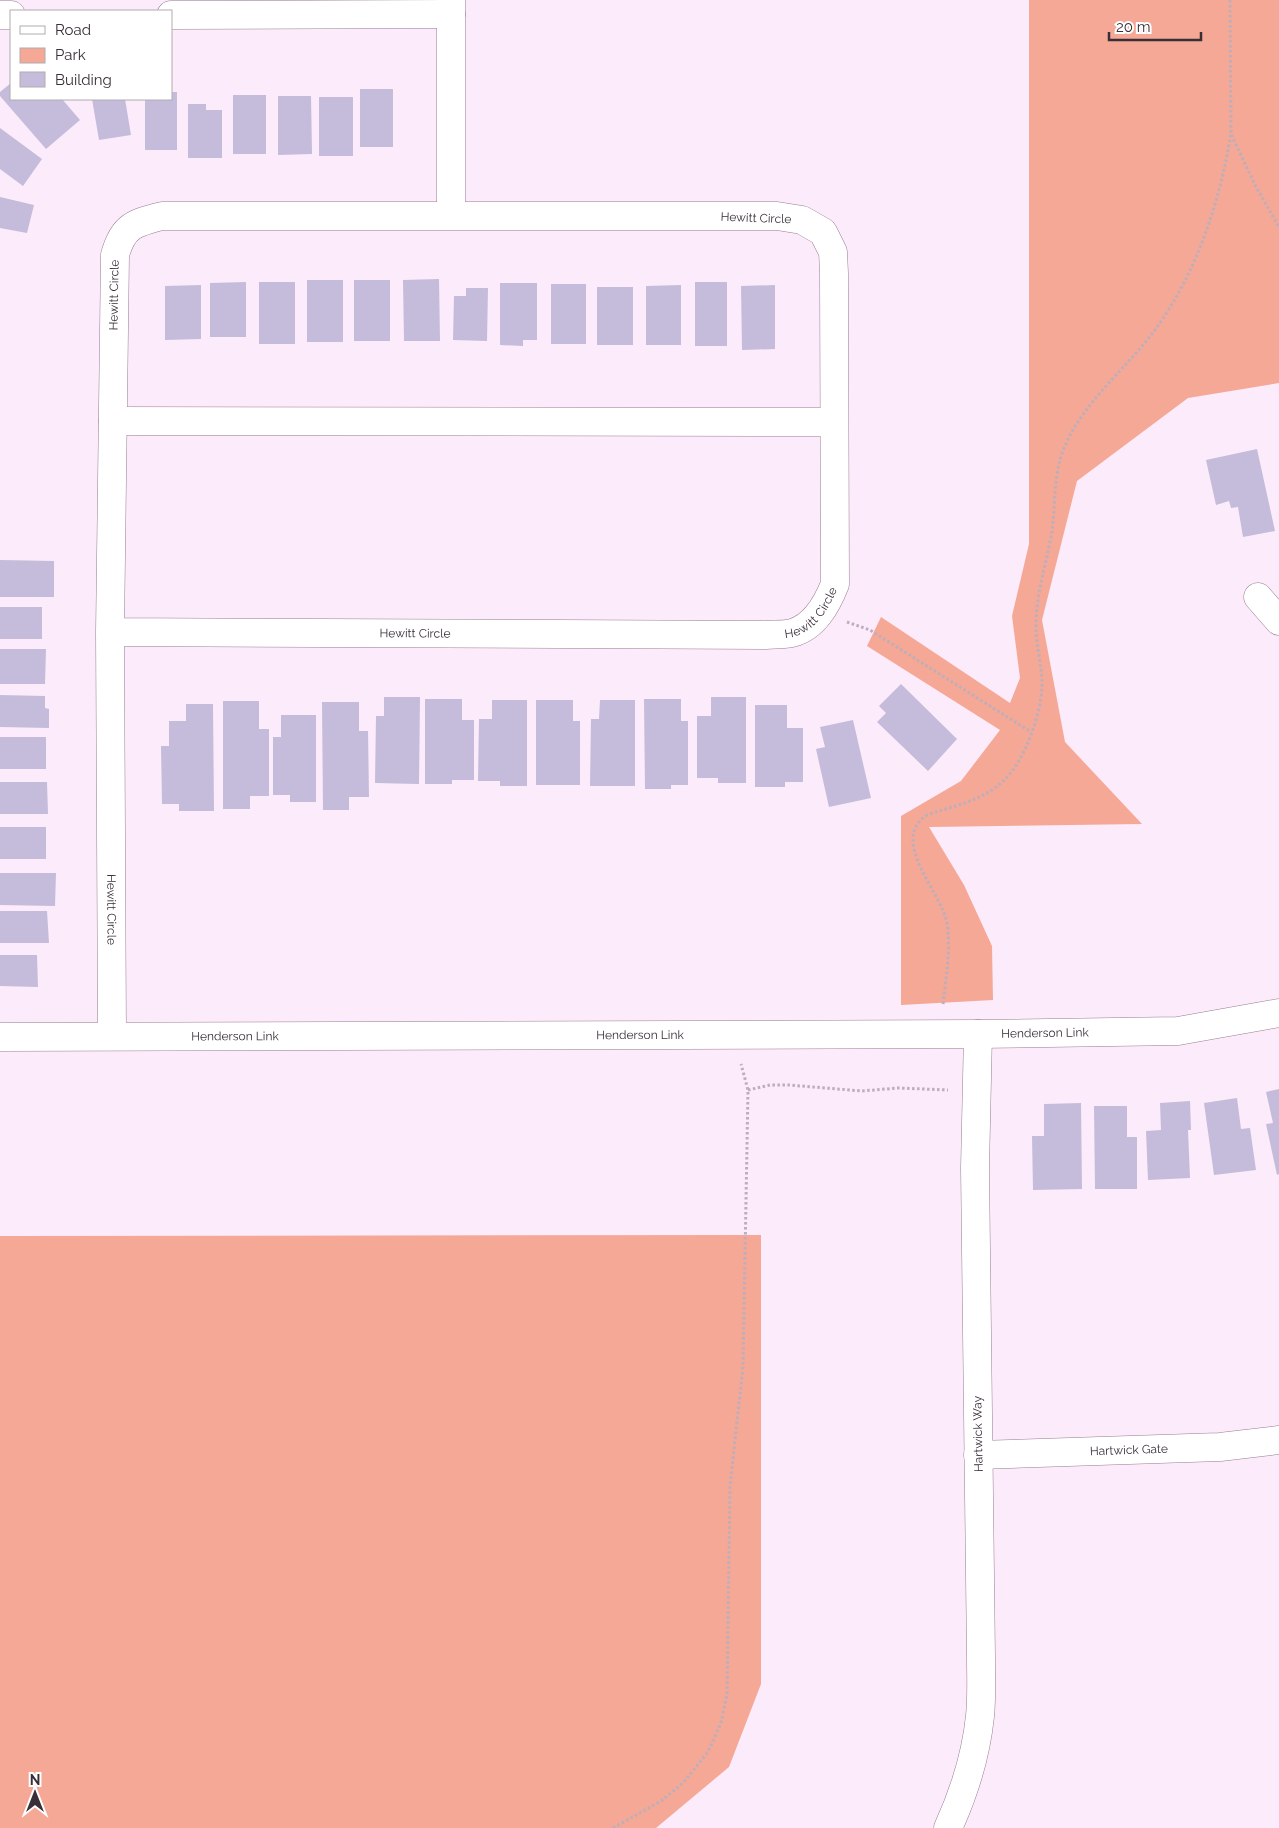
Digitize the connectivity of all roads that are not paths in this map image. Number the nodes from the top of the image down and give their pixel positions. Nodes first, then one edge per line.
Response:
1 (451, 7) edge
2 (172, 14) edge
3 (451, 216) junction
4 (113, 420) junction
5 (834, 422) junction
6 (1258, 597) dead end
7 (1279, 620) edge
8 (110, 632) junction
9 (1279, 1013) edge
10 (978, 1034) junction
11 (112, 1036) junction
12 (0, 1037) edge
13 (1279, 1440) edge
14 (978, 1455) junction
15 (948, 1828) edge

1 - 2 street
1 - 3 street
3 - 4 street, Hewitt Circle
3 - 5 street, Hewitt Circle
4 - 5 street
4 - 8 street, Hewitt Circle
5 - 8 street, Hewitt Circle
6 - 7 street
8 - 11 street, Hewitt Circle
9 - 10 street, Henderson Link
10 - 11 street, Henderson Link
10 - 14 street, Hartwick Way
11 - 12 street, Henderson Link
13 - 14 street, Hartwick Gate
14 - 15 street, Hartwick Way

